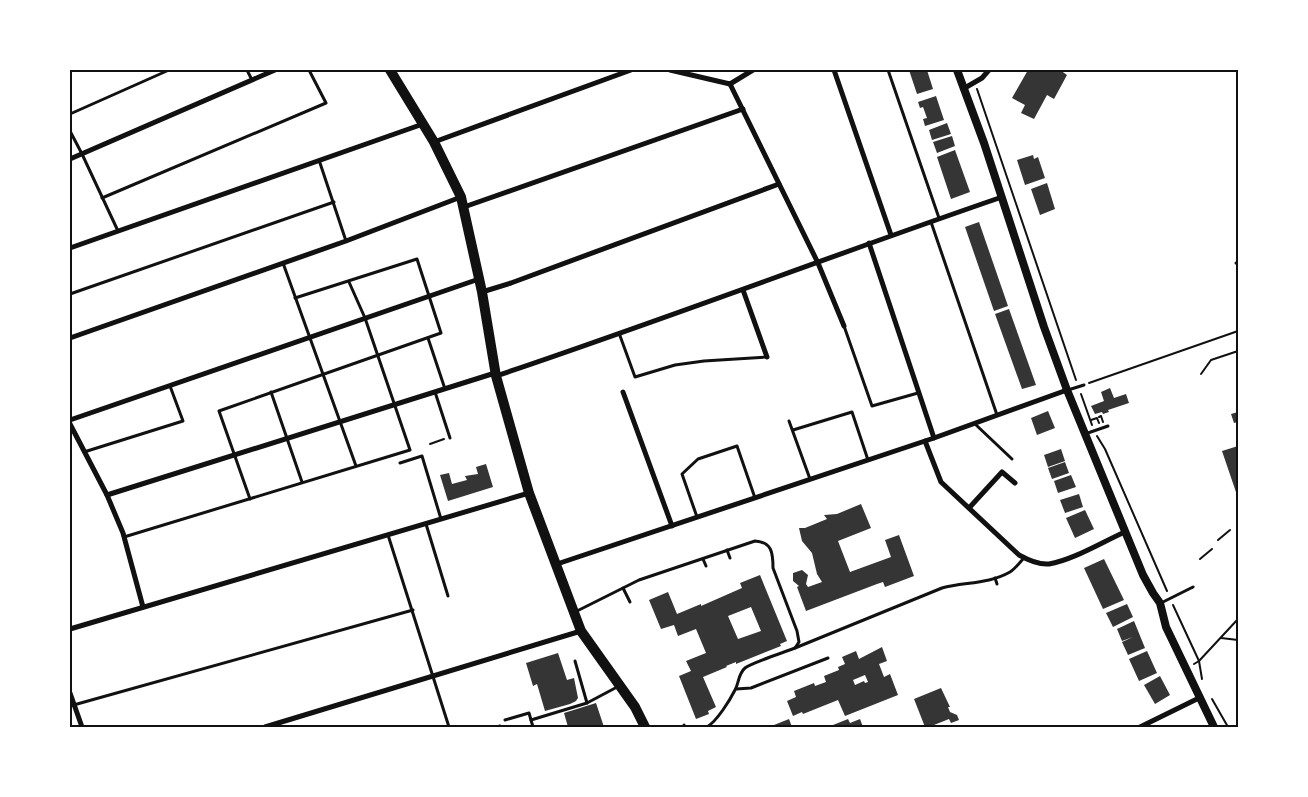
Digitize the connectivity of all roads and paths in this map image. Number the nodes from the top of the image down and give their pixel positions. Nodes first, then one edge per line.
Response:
1 (169, 70) edge
2 (247, 70) edge
3 (275, 70) edge
4 (309, 70) edge
5 (390, 70) edge
6 (632, 70) edge
7 (670, 70) edge
8 (754, 70) edge
9 (834, 70) edge
10 (888, 70) edge
11 (957, 70) edge
12 (989, 70) edge
13 (252, 80) junction
14 (730, 84) junction
15 (975, 84) junction
16 (963, 89) junction
17 (743, 109) junction
18 (70, 114) edge
19 (424, 124) junction
20 (70, 132) edge
21 (434, 142) junction
22 (82, 154) junction
23 (70, 159) edge
24 (319, 160) junction
25 (780, 184) junction
26 (102, 198) junction
27 (1002, 198) junction
28 (334, 202) junction
29 (463, 202) junction
30 (939, 219) junction
31 (930, 222) junction
32 (118, 231) junction
33 (891, 235) junction
34 (346, 241) junction
35 (870, 243) junction
36 (70, 248) edge
37 (283, 263) junction
38 (818, 263) junction
39 (479, 279) junction
40 (349, 282) junction
41 (743, 290) junction
42 (482, 292) junction
43 (70, 294) edge
44 (428, 297) junction
45 (295, 298) junction
46 (365, 318) junction
47 (844, 326) joint
48 (1238, 331) edge
49 (619, 333) junction
50 (70, 338) edge
51 (311, 338) junction
52 (428, 338) junction
53 (1238, 351) edge
54 (378, 356) junction
55 (767, 357) joint
56 (324, 373) junction
57 (1201, 374) dead end
58 (496, 375) junction
59 (169, 385) junction
60 (1084, 385) joint
61 (1078, 387) junction
62 (445, 389) junction
63 (1067, 390) junction
64 (271, 392) junction
65 (435, 392) junction
66 (623, 392) dead end
67 (919, 393) junction
68 (395, 404) junction
69 (998, 416) junction
70 (1096, 418) dead end
71 (70, 420) edge
72 (1091, 420) junction
73 (341, 421) junction
74 (789, 421) dead end
75 (70, 424) edge
76 (975, 424) junction
77 (1108, 426) dead end
78 (792, 430) junction
79 (1094, 430) junction
80 (1084, 434) junction
81 (288, 437) junction
82 (450, 438) joint
83 (934, 438) junction
84 (925, 441) junction
85 (430, 444) dead end
86 (84, 452) junction
87 (235, 454) junction
88 (1012, 459) dead end
89 (868, 460) junction
90 (400, 463) dead end
91 (356, 466) junction
92 (810, 480) junction
93 (302, 482) junction
94 (1015, 483) dead end
95 (529, 493) junction
96 (107, 495) junction
97 (755, 498) junction
98 (250, 499) junction
99 (969, 508) junction
100 (441, 518) junction
101 (697, 518) junction
102 (426, 523) junction
103 (672, 526) junction
104 (1230, 530) dead end
105 (1124, 532) junction
106 (388, 534) junction
107 (124, 537) junction
108 (1218, 540) dead end
109 (1212, 549) dead end
110 (727, 550) junction
111 (703, 558) junction
112 (730, 558) dead end
113 (1024, 558) junction
114 (1200, 559) dead end
115 (557, 564) junction
116 (706, 566) dead end
117 (995, 578) junction
118 (997, 584) dead end
119 (1193, 587) dead end
120 (623, 588) junction
121 (1168, 592) dead end
122 (448, 596) dead end
123 (630, 602) dead end
124 (1160, 603) junction
125 (1174, 606) dead end
126 (143, 608) junction
127 (413, 610) junction
128 (574, 612) junction
129 (1238, 620) edge
130 (70, 628) edge
131 (581, 631) junction
132 (1220, 638) junction
133 (1238, 640) edge
134 (795, 648) junction
135 (828, 658) dead end
136 (1198, 661) junction
137 (575, 662) dead end
138 (434, 676) junction
139 (1203, 684) dead end
140 (620, 686) junction
141 (736, 689) junction
142 (70, 693) edge
143 (1208, 693) dead end
144 (1199, 698) junction
145 (587, 702) junction
146 (72, 705) edge
147 (505, 720) dead end
148 (531, 720) junction
149 (82, 727) edge
150 (265, 727) edge
151 (449, 727) edge
152 (533, 727) edge
153 (645, 727) edge
154 (708, 727) edge
155 (1140, 727) edge
156 (1214, 727) edge
157 (1228, 727) edge

1 - 18 lane
2 - 13 lane
3 - 13 street
4 - 26 lane
5 - 19 main road
6 - 21 street
7 - 14 street
8 - 14 street
9 - 33 street
10 - 30 lane
11 - 16 street
12 - 15 street
13 - 22 street
14 - 17 street
15 - 16 street
15 - 61 path
16 - 27 street
17 - 25 street
17 - 29 street
19 - 21 main road
19 - 24 street
20 - 22 lane
21 - 29 main road
22 - 23 street
22 - 26 lane
24 - 28 lane
24 - 32 street
25 - 38 street
25 - 42 street
26 - 32 lane
27 - 30 street
27 - 63 street
28 - 34 lane
28 - 43 lane
29 - 34 street
29 - 39 main road
30 - 31 street
31 - 33 street
31 - 69 lane
32 - 36 street
33 - 35 street
34 - 37 street
35 - 38 street
35 - 67 street
37 - 45 lane
37 - 50 street
38 - 41 street
38 - 47 street
39 - 42 main road
39 - 44 street
40 - 44 lane
40 - 45 lane
40 - 46 lane
41 - 49 street
41 - 55 street
42 - 58 main road
44 - 46 street
44 - 52 lane
45 - 51 lane
46 - 51 street
46 - 54 lane
47 - 67 lane
48 - 60 path
49 - 55 lane
49 - 58 street
51 - 56 lane
51 - 59 street
52 - 54 lane
52 - 62 lane
53 - 57 path
54 - 56 lane
54 - 68 lane
56 - 64 lane
56 - 73 lane
58 - 62 street
58 - 95 main road
59 - 71 street
59 - 86 lane
60 - 61 lane
61 - 63 lane
61 - 72 path
62 - 65 street
63 - 69 street
63 - 80 street
64 - 81 lane
64 - 87 lane
65 - 68 street
65 - 82 lane
66 - 103 street
67 - 83 street
68 - 73 street
68 - 91 lane
69 - 76 street
70 - 72 path
72 - 79 path
73 - 81 street
73 - 91 lane
74 - 78 lane
75 - 86 street
76 - 83 street
76 - 88 lane
77 - 79 lane
78 - 89 lane
78 - 92 lane
79 - 80 lane
79 - 121 path
80 - 105 street
81 - 87 street
81 - 93 lane
82 - 85 path
83 - 84 street
84 - 89 street
84 - 99 street
86 - 96 street
87 - 96 street
87 - 98 lane
89 - 92 street
90 - 100 lane
91 - 93 lane
92 - 97 street
93 - 98 lane
94 - 99 street
95 - 100 street
95 - 115 main road
96 - 107 street
97 - 101 street
97 - 101 lane
98 - 107 lane
99 - 113 street
100 - 102 street
101 - 103 street
102 - 106 street
102 - 122 lane
103 - 115 street
104 - 108 path
105 - 113 street
105 - 124 street
106 - 126 street
106 - 127 lane
107 - 126 street
109 - 114 path
110 - 111 lane
110 - 112 lane
110 - 134 lane
111 - 116 lane
111 - 120 lane
113 - 117 lane
115 - 128 main road
117 - 118 lane
117 - 134 lane
119 - 124 lane
120 - 123 lane
120 - 128 lane
124 - 144 street
125 - 136 path
126 - 130 street
127 - 138 lane
127 - 146 lane
128 - 131 main road
129 - 132 path
131 - 138 street
131 - 140 main road
132 - 133 path
132 - 136 path
134 - 141 lane
135 - 141 lane
136 - 139 path
137 - 145 lane
138 - 150 street
138 - 151 lane
140 - 145 lane
140 - 153 main road
141 - 154 lane
142 - 146 street
143 - 157 path
144 - 155 street
144 - 156 street
145 - 148 lane
146 - 149 street
147 - 148 lane
148 - 152 lane

